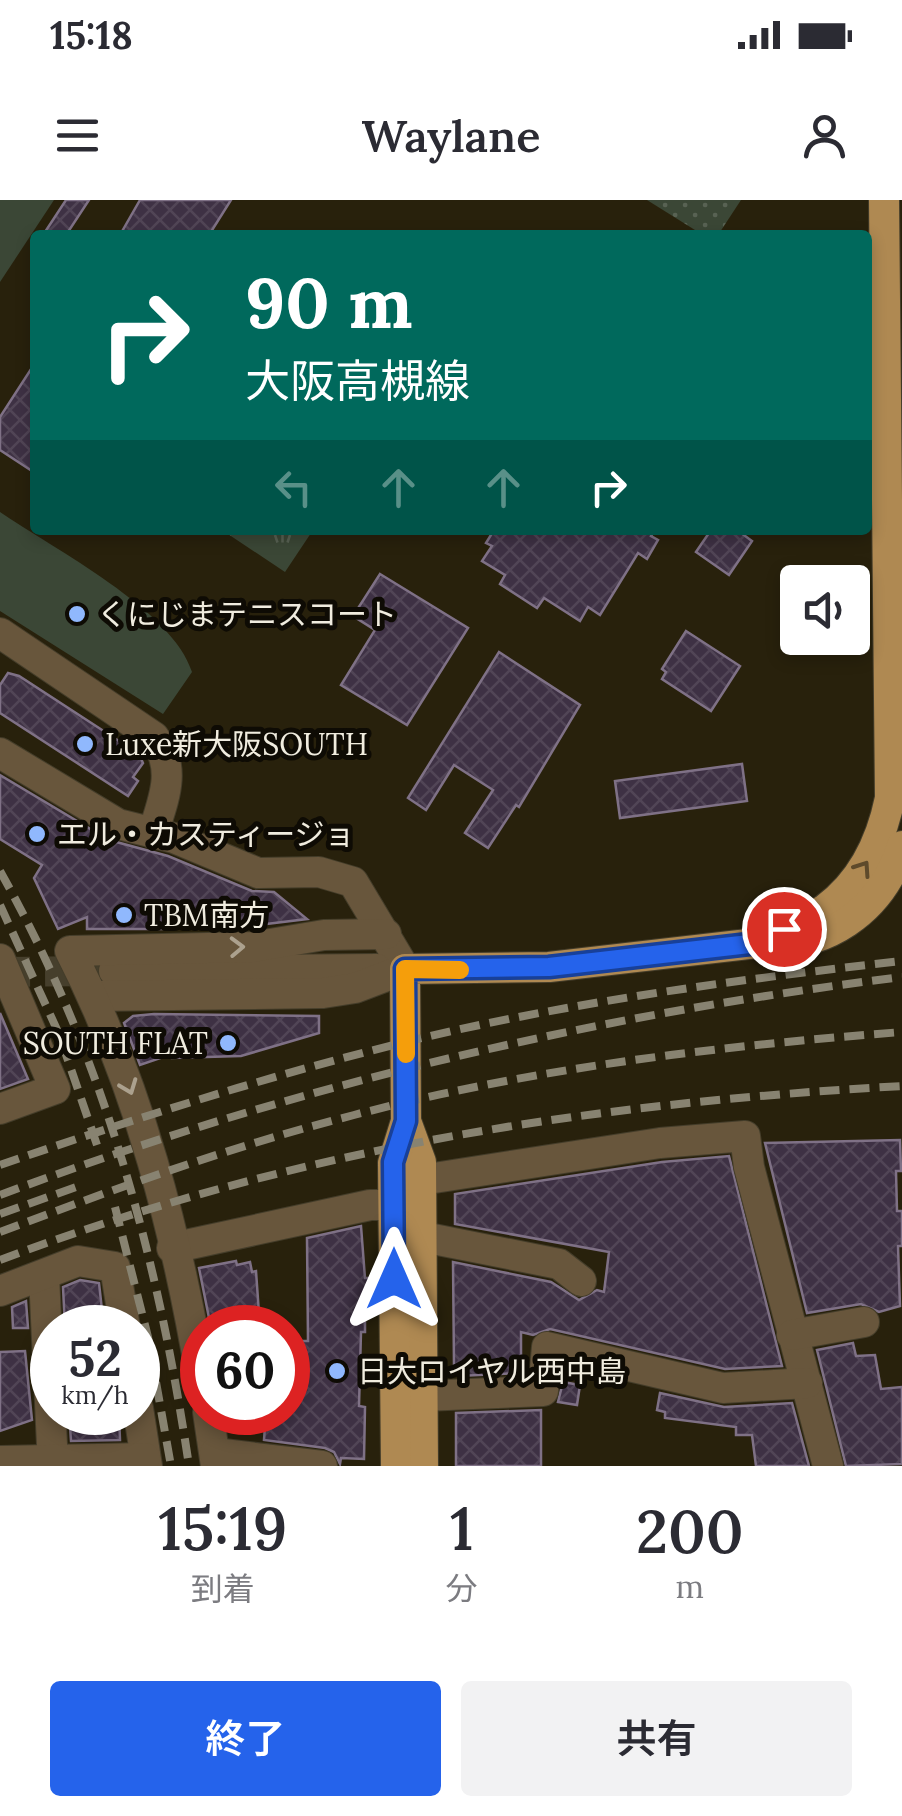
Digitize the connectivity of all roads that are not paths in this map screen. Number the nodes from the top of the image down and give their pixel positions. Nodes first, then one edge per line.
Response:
1 (884, 200) edge
2 (0, 633) edge
3 (0, 754) edge
4 (154, 833) junction
5 (902, 846) edge
6 (386, 934) junction
7 (758, 943) junction
8 (0, 959) edge
9 (405, 969) junction
10 (114, 971) tunnel mouth
11 (9, 995) edge
12 (93, 996) junction
13 (0, 1109) edge
14 (406, 1121) junction
15 (421, 1180) junction
16 (394, 1205) junction
17 (423, 1238) junction
18 (172, 1248) junction
19 (44, 1276) junction
20 (581, 1281) dead end
21 (0, 1291) edge
22 (121, 1305) edge
23 (185, 1305) edge
24 (864, 1322) dead end
25 (792, 1335) junction
26 (806, 1383) junction
27 (423, 1396) junction
28 (142, 1435) edge
29 (211, 1435) edge
30 (215, 1460) edge
31 (0, 1461) edge
32 (53, 1462) edge
33 (146, 1462) edge
34 (322, 1466) edge
35 (396, 1466) edge
36 (423, 1466) edge
37 (828, 1466) edge

7 -> 1 main road
2 - 4 street
3 - 4 street
4 - 6 street
5 - 7 main road
6 - 9 street
12 -> 6 street
7 - 9 main road
8 - 11 street
9 - 10 street
9 - 12 street
9 - 14 main road
11 - 13 street
12 -> 18 street
14 - 15 main road
14 - 16 main road
15 - 17 main road
15 - 25 street
16 - 18 street
16 - 35 main road
17 - 20 street
17 - 27 main road
18 - 23 street
19 - 21 street
19 - 22 street
19 - 32 street
24 - 25 street
25 - 26 street
26 - 27 street
26 - 37 street
27 - 36 main road
28 - 33 street
29 - 30 street
30 - 34 street
31 - 32 street
32 - 33 street

